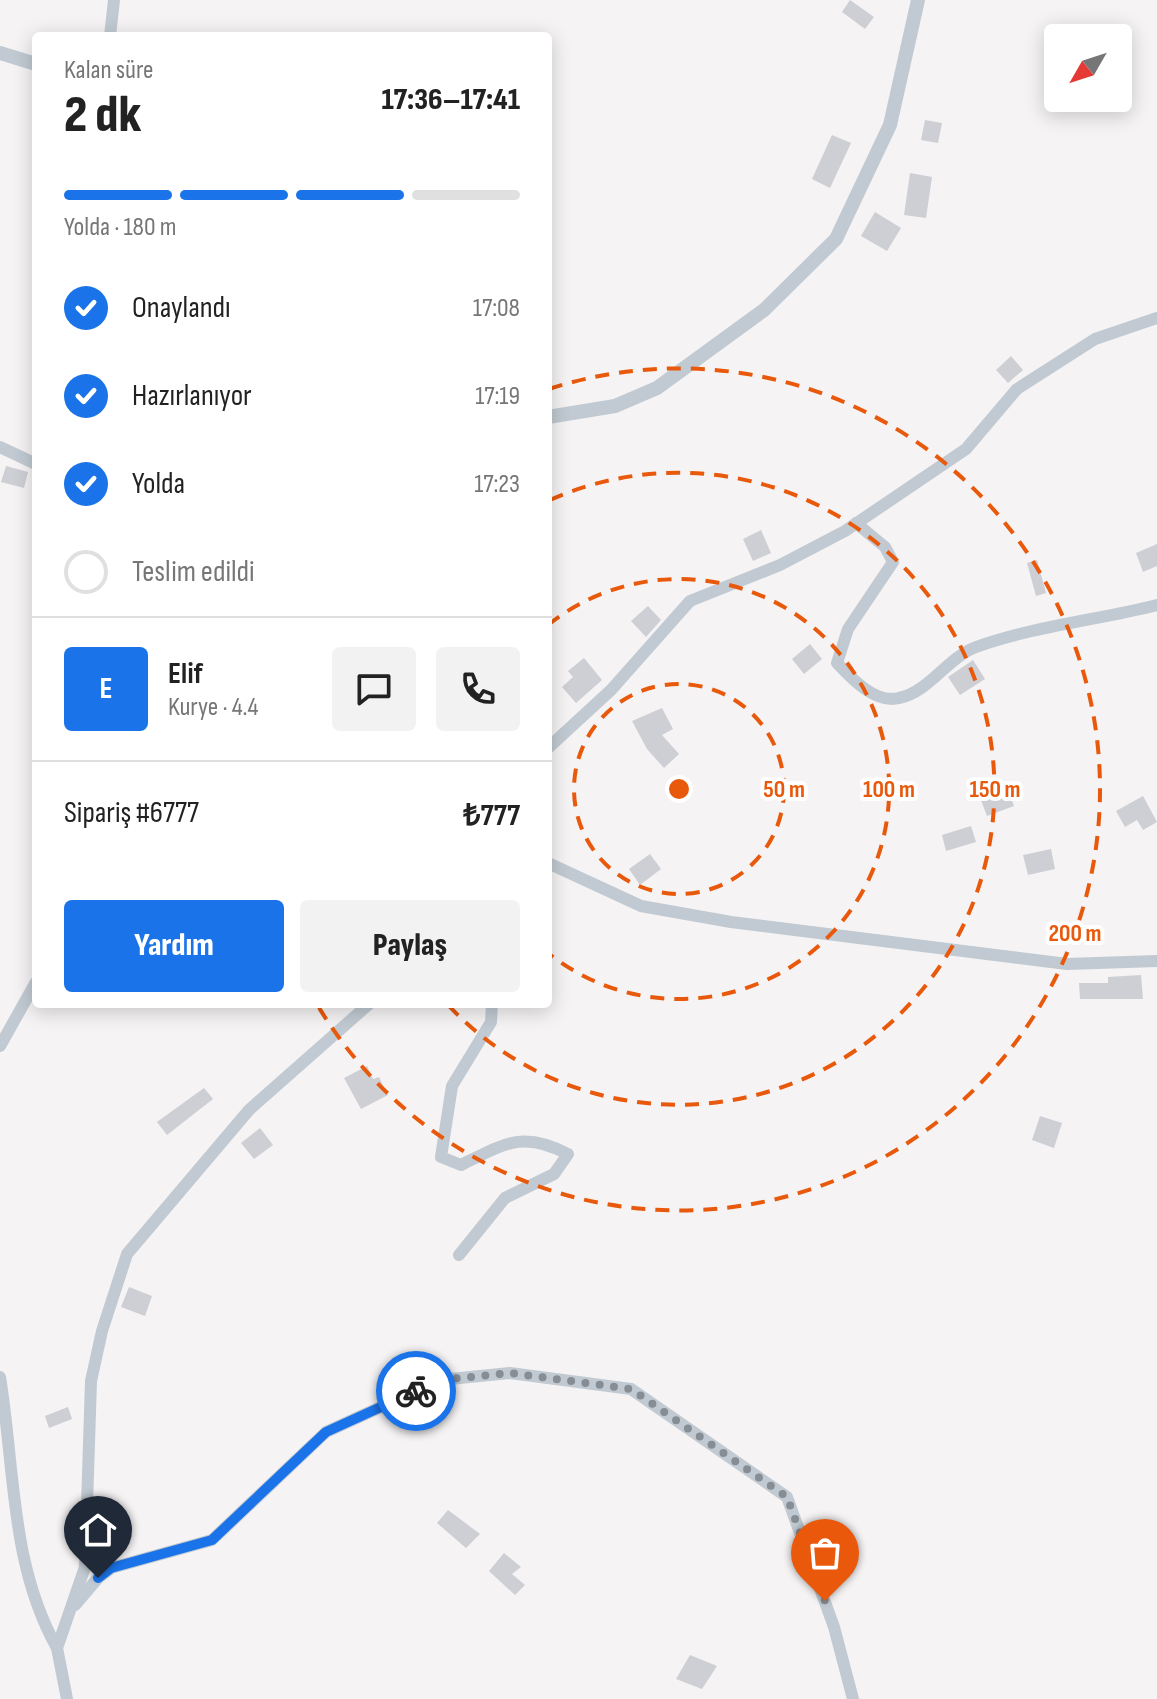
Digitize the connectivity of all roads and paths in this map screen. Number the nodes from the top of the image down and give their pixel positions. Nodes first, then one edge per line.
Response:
1 (114, 0) edge
2 (918, 0) edge
3 (110, 32) edge
4 (0, 53) edge
5 (32, 63) edge
6 (1157, 318) edge
7 (552, 416) edge
8 (0, 447) edge
9 (32, 462) edge
10 (856, 523) junction
11 (1157, 605) edge
12 (552, 744) edge
13 (552, 865) edge
14 (1157, 961) edge
15 (32, 989) edge
16 (364, 1008) edge
17 (492, 1008) edge
18 (0, 1046) edge
19 (459, 1255) dead end
20 (0, 1377) edge
21 (75, 1605) junction
22 (57, 1648) junction
23 (67, 1699) edge
24 (853, 1699) edge

1 - 3 street
2 - 7 street
4 - 5 street
6 - 10 street
8 - 9 street
10 - 11 street
10 - 12 street
13 - 14 street
15 - 18 street
16 - 21 street
17 - 19 street
20 - 22 street
21 - 22 street
21 - 24 street
22 - 23 street

